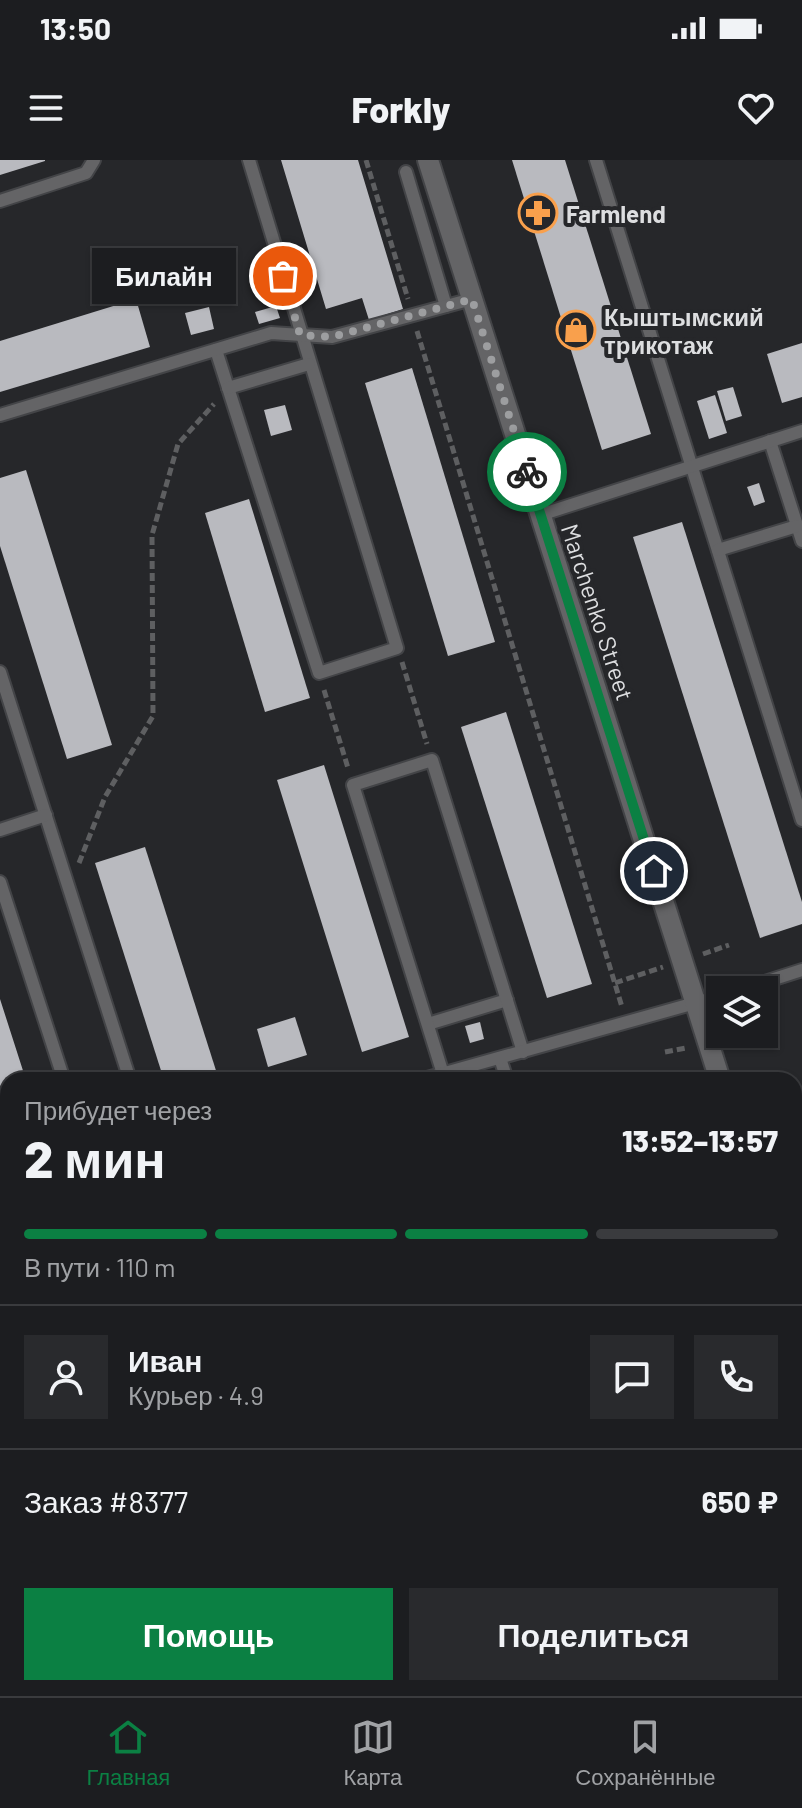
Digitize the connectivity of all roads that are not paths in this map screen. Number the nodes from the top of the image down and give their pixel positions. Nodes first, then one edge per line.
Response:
1 (94, 160) edge
2 (249, 160) edge
3 (428, 160) edge
4 (596, 160) edge
5 (406, 172) dead end
6 (0, 201) edge
7 (472, 299) junction
8 (446, 306) junction
9 (300, 335) junction
10 (216, 350) junction
11 (309, 364) junction
12 (228, 388) junction
13 (0, 415) edge
14 (802, 431) edge
15 (770, 441) junction
16 (692, 466) junction
17 (540, 515) junction
18 (797, 526) junction
19 (802, 541) edge
20 (718, 550) junction
21 (0, 672) edge
22 (46, 815) junction
23 (802, 820) edge
24 (0, 830) edge
25 (0, 882) edge
26 (802, 970) edge
27 (778, 978) edge
28 (507, 1000) junction
29 (706, 1001) edge
30 (696, 1004) junction
31 (428, 1024) junction
32 (523, 1052) junction
33 (500, 1058) junction
34 (61, 1072) edge
35 (127, 1072) edge
36 (442, 1072) edge
37 (450, 1072) edge
38 (504, 1072) edge
39 (717, 1072) edge

1 - 6 lane
2 - 9 lane
3 - 7 street, Marchenko Street
4 - 16 lane
5 - 8 lane
7 - 8 lane
7 - 17 street, Marchenko Street
8 - 9 lane
9 - 10 lane
9 - 11 lane
10 - 12 lane
10 - 13 lane
11 - 12 lane
11 - 12 lane
14 - 15 lane
15 - 16 lane
15 - 18 lane
16 - 17 lane
16 - 20 lane
17 - 30 street, Marchenko Street
18 - 19 lane
18 - 20 lane
20 - 23 lane
21 - 22 lane
22 - 24 lane
22 - 35 lane
25 - 34 lane
26 - 27 lane
28 - 31 lane
28 - 31 lane
28 - 32 lane
29 - 30 lane
30 - 32 lane
30 - 39 street, Marchenko Street
31 - 36 lane
32 - 33 lane
33 - 37 lane
33 - 38 lane

